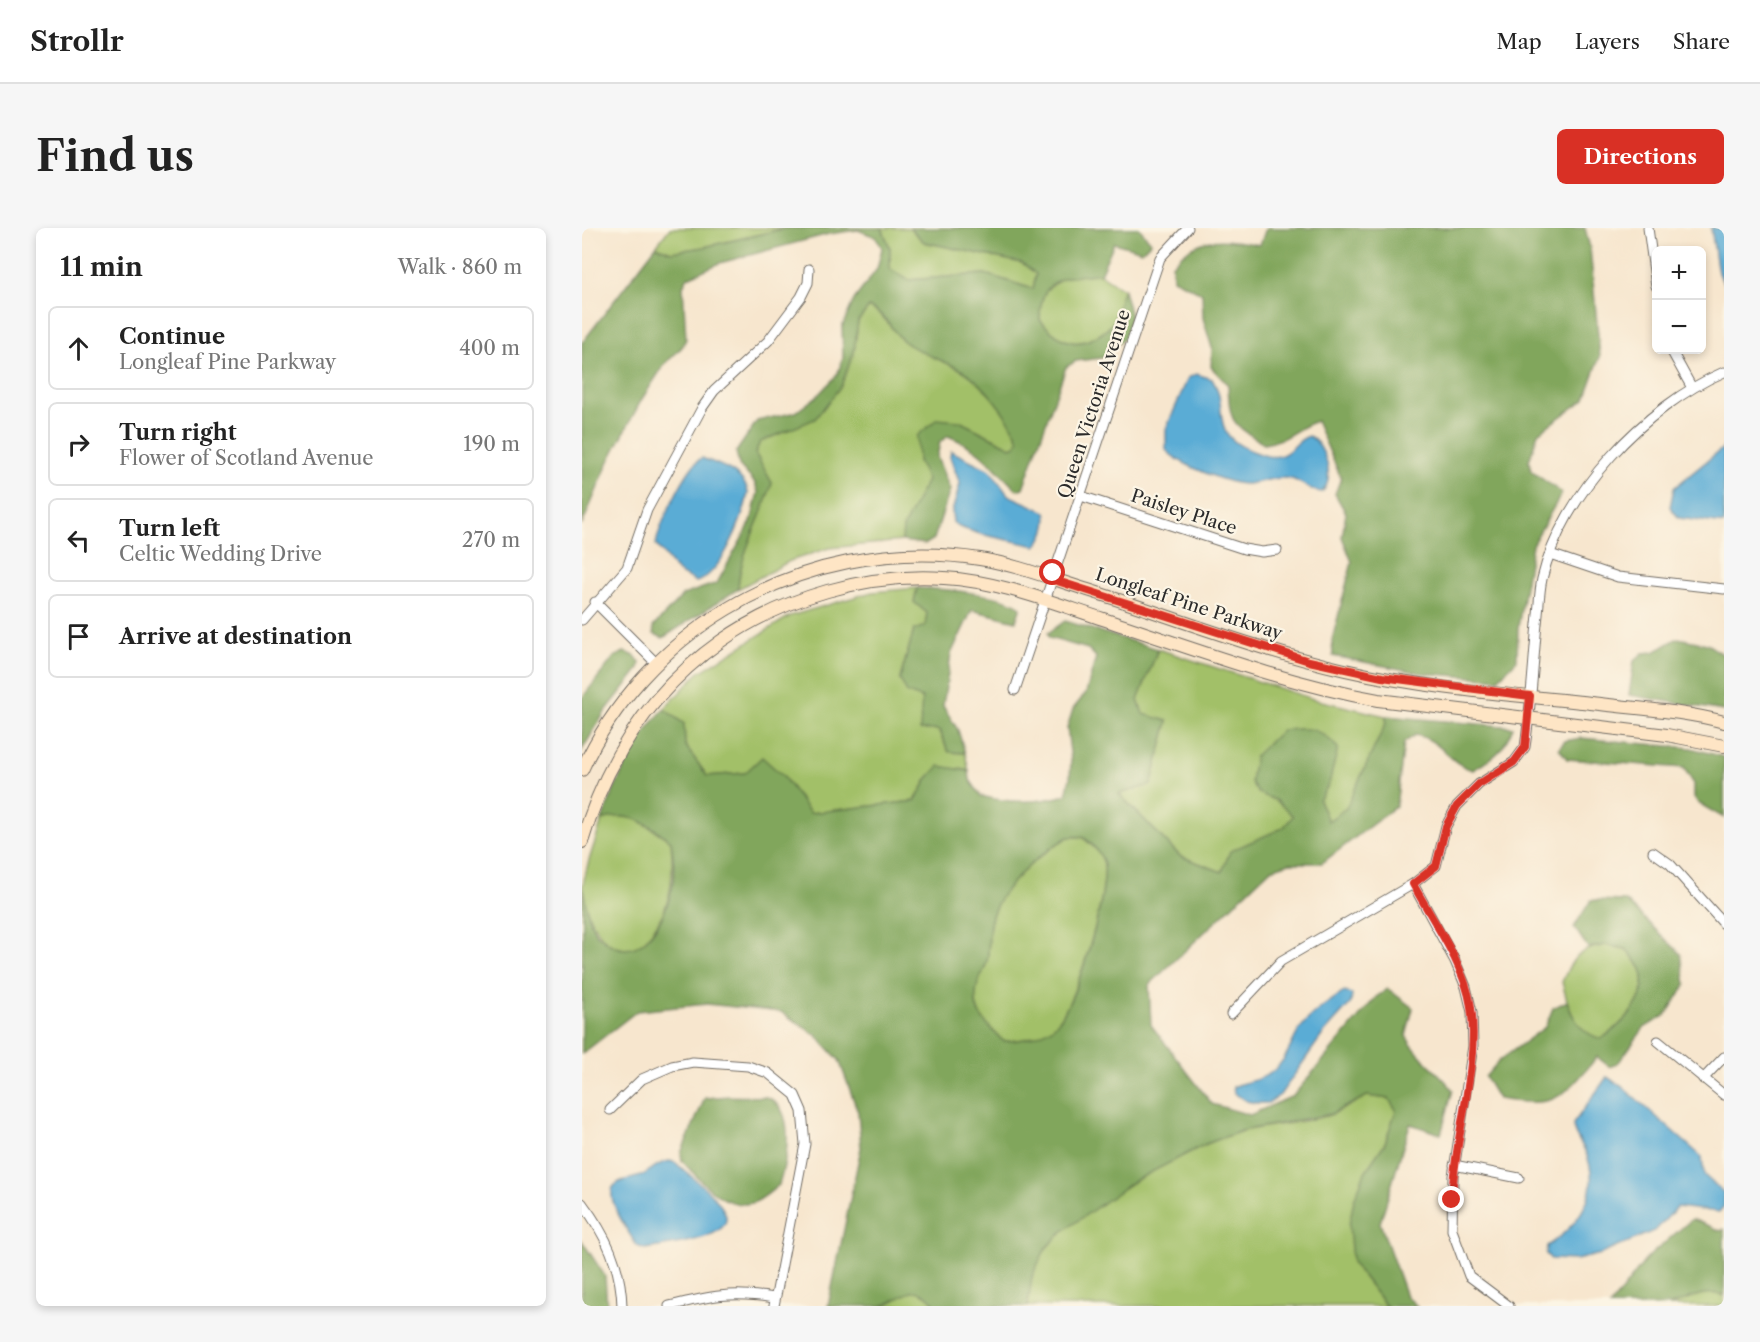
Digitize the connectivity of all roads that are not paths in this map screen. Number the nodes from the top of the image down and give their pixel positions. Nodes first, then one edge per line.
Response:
1 (1188, 228) edge
2 (1648, 228) edge
3 (1652, 257) edge
4 (809, 268) dead end
5 (1673, 354) edge
6 (1724, 372) edge
7 (1692, 388) junction
8 (1081, 496) junction
9 (1277, 550) dead end
10 (1550, 554) junction
11 (1051, 579) junction
12 (1724, 589) edge
13 (1044, 600) junction
14 (595, 602) junction
15 (582, 620) edge
16 (656, 663) junction
17 (1015, 690) dead end
18 (1530, 696) junction
19 (1529, 719) junction
20 (1724, 722) edge
21 (1724, 746) edge
22 (582, 770) edge
23 (582, 842) edge
24 (1653, 852) dead end
25 (1413, 884) junction
26 (1724, 924) edge
27 (1231, 1014) dead end
28 (1658, 1041) dead end
29 (1724, 1057) edge
30 (1703, 1079) junction
31 (1724, 1095) edge
32 (610, 1110) dead end
33 (1454, 1165) junction
34 (1519, 1178) dead end
35 (582, 1203) edge
36 (774, 1302) edge
37 (622, 1306) edge
38 (669, 1306) edge
39 (1509, 1306) edge

1 - 8 street, Queen Victoria Avenue
2 - 3 street
4 - 14 street
5 - 7 street
6 - 7 street
7 - 10 street
8 - 9 street, Paisley Place
8 - 11 street, Queen Victoria Avenue
10 - 12 street
10 - 18 street
11 - 13 street, Queen Victoria Avenue
11 - 16 main road, Longleaf Pine Parkway
11 - 18 main road, Longleaf Pine Parkway
13 - 17 street, Queen Victoria Avenue
13 - 19 main road
13 - 23 main road
14 - 15 street
14 - 16 street
16 - 22 main road, Longleaf Pine Parkway
18 - 19 street
18 - 20 main road, Longleaf Pine Parkway
19 - 21 main road
19 - 25 street
24 - 26 street
25 - 27 street
25 - 33 street
28 - 30 street
29 - 30 street
30 - 31 street
32 - 36 street
33 - 34 street
33 - 39 street
35 - 37 street
36 - 38 street

